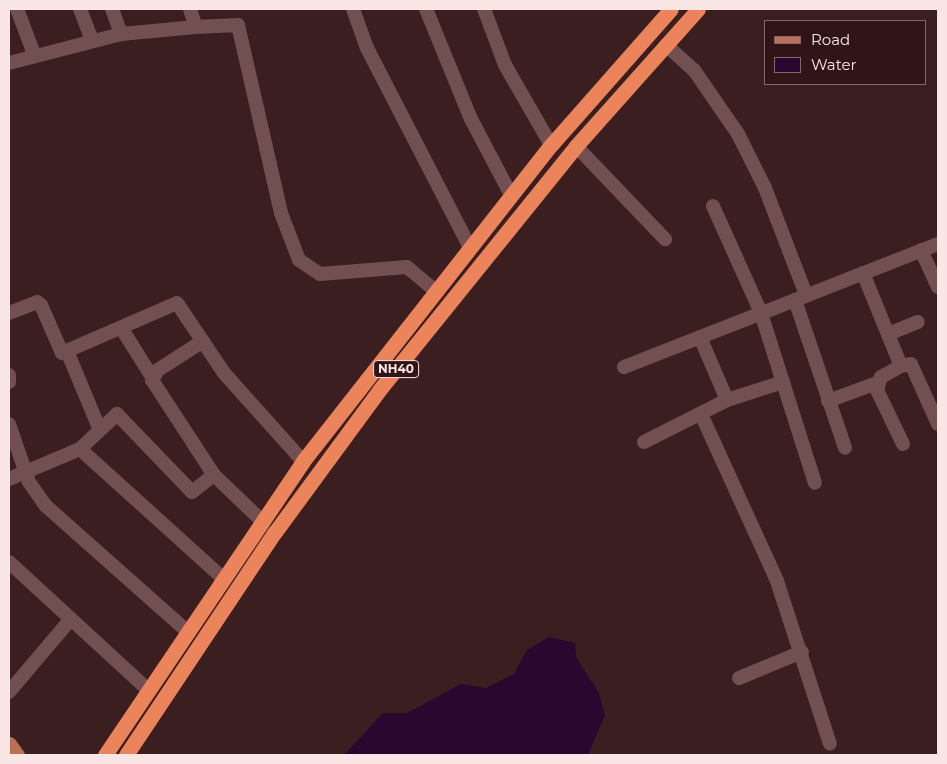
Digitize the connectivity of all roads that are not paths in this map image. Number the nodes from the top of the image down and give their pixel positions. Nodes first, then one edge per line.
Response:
1 (17, 9) edge
2 (80, 9) edge
3 (112, 9) edge
4 (190, 9) edge
5 (353, 9) edge
6 (426, 9) edge
7 (484, 9) edge
8 (671, 9) edge
9 (698, 9) edge
10 (657, 25) junction
11 (196, 27) junction
12 (121, 34) junction
13 (92, 40) junction
14 (669, 42) junction
15 (34, 54) junction
16 (9, 63) edge
17 (551, 145) junction
18 (576, 146) junction
19 (511, 195) junction
20 (713, 206) dead end
21 (665, 239) dead end
22 (938, 244) edge
23 (469, 246) junction
24 (921, 250) junction
25 (863, 273) junction
26 (938, 287) edge
27 (434, 290) junction
28 (801, 298) junction
29 (9, 313) edge
30 (761, 313) junction
31 (918, 322) dead end
32 (122, 329) junction
33 (888, 334) junction
34 (700, 337) junction
35 (203, 341) junction
36 (67, 351) junction
37 (624, 366) dead end
38 (901, 366) junction
39 (9, 376) edge
40 (152, 376) junction
41 (9, 382) edge
42 (783, 382) junction
43 (877, 383) junction
44 (727, 400) junction
45 (828, 401) junction
46 (701, 414) junction
47 (9, 424) edge
48 (938, 424) edge
49 (99, 428) junction
50 (644, 442) dead end
51 (903, 444) dead end
52 (845, 448) dead end
53 (80, 449) junction
54 (303, 461) junction
55 (26, 474) junction
56 (214, 475) junction
57 (9, 479) edge
58 (815, 482) dead end
59 (262, 521) junction
60 (9, 562) edge
61 (223, 578) junction
62 (71, 619) junction
63 (187, 631) junction
64 (802, 652) junction
65 (738, 678) dead end
66 (148, 690) junction
67 (9, 692) edge
68 (9, 744) edge
69 (830, 744) dead end
70 (17, 755) edge
71 (105, 755) edge
72 (126, 755) edge

1 - 15 street
2 - 13 street
3 - 12 street
4 - 11 street
5 - 23 street
6 - 19 street
7 - 17 street
8 - 10 highway, NH40
9 - 14 highway, NH40
10 - 14 highway
10 - 17 highway, NH40
11 - 12 street
11 - 27 street
12 - 13 street
13 - 15 street
14 - 18 highway, NH40
14 - 28 street
15 - 16 street
17 - 19 highway, NH40
18 - 21 street
18 - 72 highway, NH40
19 - 23 highway, NH40
20 - 30 street
22 - 24 street
23 - 27 highway, NH40
24 - 25 street
24 - 26 street
25 - 28 street
25 - 33 street
27 - 54 highway, NH40
28 - 30 street
28 - 45 street
29 - 36 street
30 - 34 street
30 - 42 street
31 - 33 street
32 - 35 street
32 - 36 street
32 - 40 street
33 - 38 street
34 - 37 street
34 - 44 street
35 - 40 street
35 - 54 street
36 - 49 street
38 - 43 street
38 - 48 street
39 - 41 street
40 - 56 street
42 - 44 street
42 - 58 street
43 - 45 street
43 - 51 street
44 - 46 street
45 - 52 street
46 - 50 street
46 - 64 street
47 - 55 street
49 - 53 street
49 - 56 street
53 - 55 street
53 - 61 street
54 - 59 highway, NH40
55 - 57 street
55 - 63 street
56 - 59 street
59 - 61 highway, NH40
60 - 62 street
61 - 63 highway, NH40
62 - 66 street
62 - 67 street
63 - 66 highway, NH40
64 - 65 street
64 - 69 street
66 - 71 highway, NH40
68 - 70 main road

